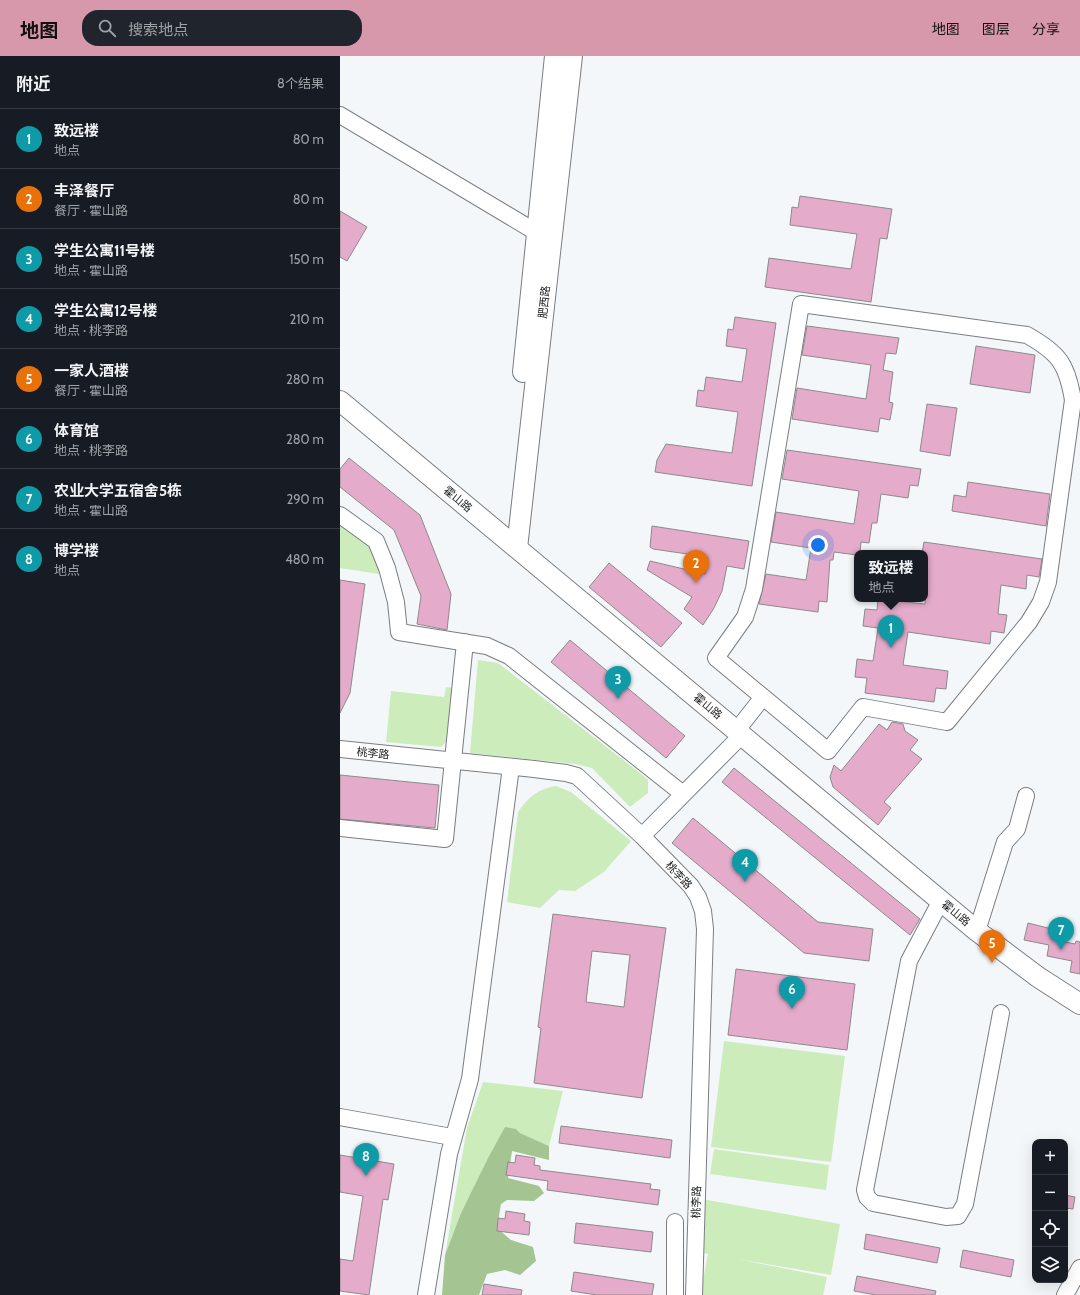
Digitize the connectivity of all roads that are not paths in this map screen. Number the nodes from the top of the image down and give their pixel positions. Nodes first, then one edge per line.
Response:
1 (555, 56) edge
2 (572, 56) edge
3 (340, 115) edge
4 (544, 237) junction
5 (340, 401) edge
6 (340, 416) edge
7 (340, 515) edge
8 (511, 543) junction
9 (465, 642) junction
10 (763, 697) junction
11 (736, 736) junction
12 (340, 749) edge
13 (452, 761) junction
14 (511, 767) junction
15 (683, 794) junction
16 (1026, 796) dead end
17 (340, 828) edge
18 (642, 836) junction
19 (937, 908) junction
20 (977, 931) junction
21 (1080, 1004) edge
22 (1001, 1013) dead end
23 (1080, 1015) edge
24 (340, 1117) edge
25 (452, 1137) junction
26 (675, 1222) dead end
27 (1080, 1268) edge
28 (426, 1295) edge
29 (675, 1295) edge
30 (694, 1295) edge
31 (1065, 1295) edge

1 - 4 main road, 肥西路
2 - 4 main road, 肥西路
3 - 4 street
4 - 8 main road, 肥西路
5 - 8 main road, 霍山路
6 - 11 main road, 霍山路
7 - 9 street
8 - 11 main road, 霍山路
9 - 13 street
9 - 15 street
10 - 10 street
10 - 11 street
11 - 15 street
11 - 19 main road, 霍山路
11 - 20 main road, 霍山路
12 - 13 street, 桃李路
13 - 14 street, 桃李路
13 - 17 street
14 - 18 street, 桃李路
14 - 25 street
15 - 18 street
16 - 20 street
18 - 30 street, 桃李路
19 - 22 street
19 - 23 main road, 霍山路
20 - 21 main road, 霍山路
24 - 25 street
25 - 28 street
26 - 29 street
27 - 31 street

